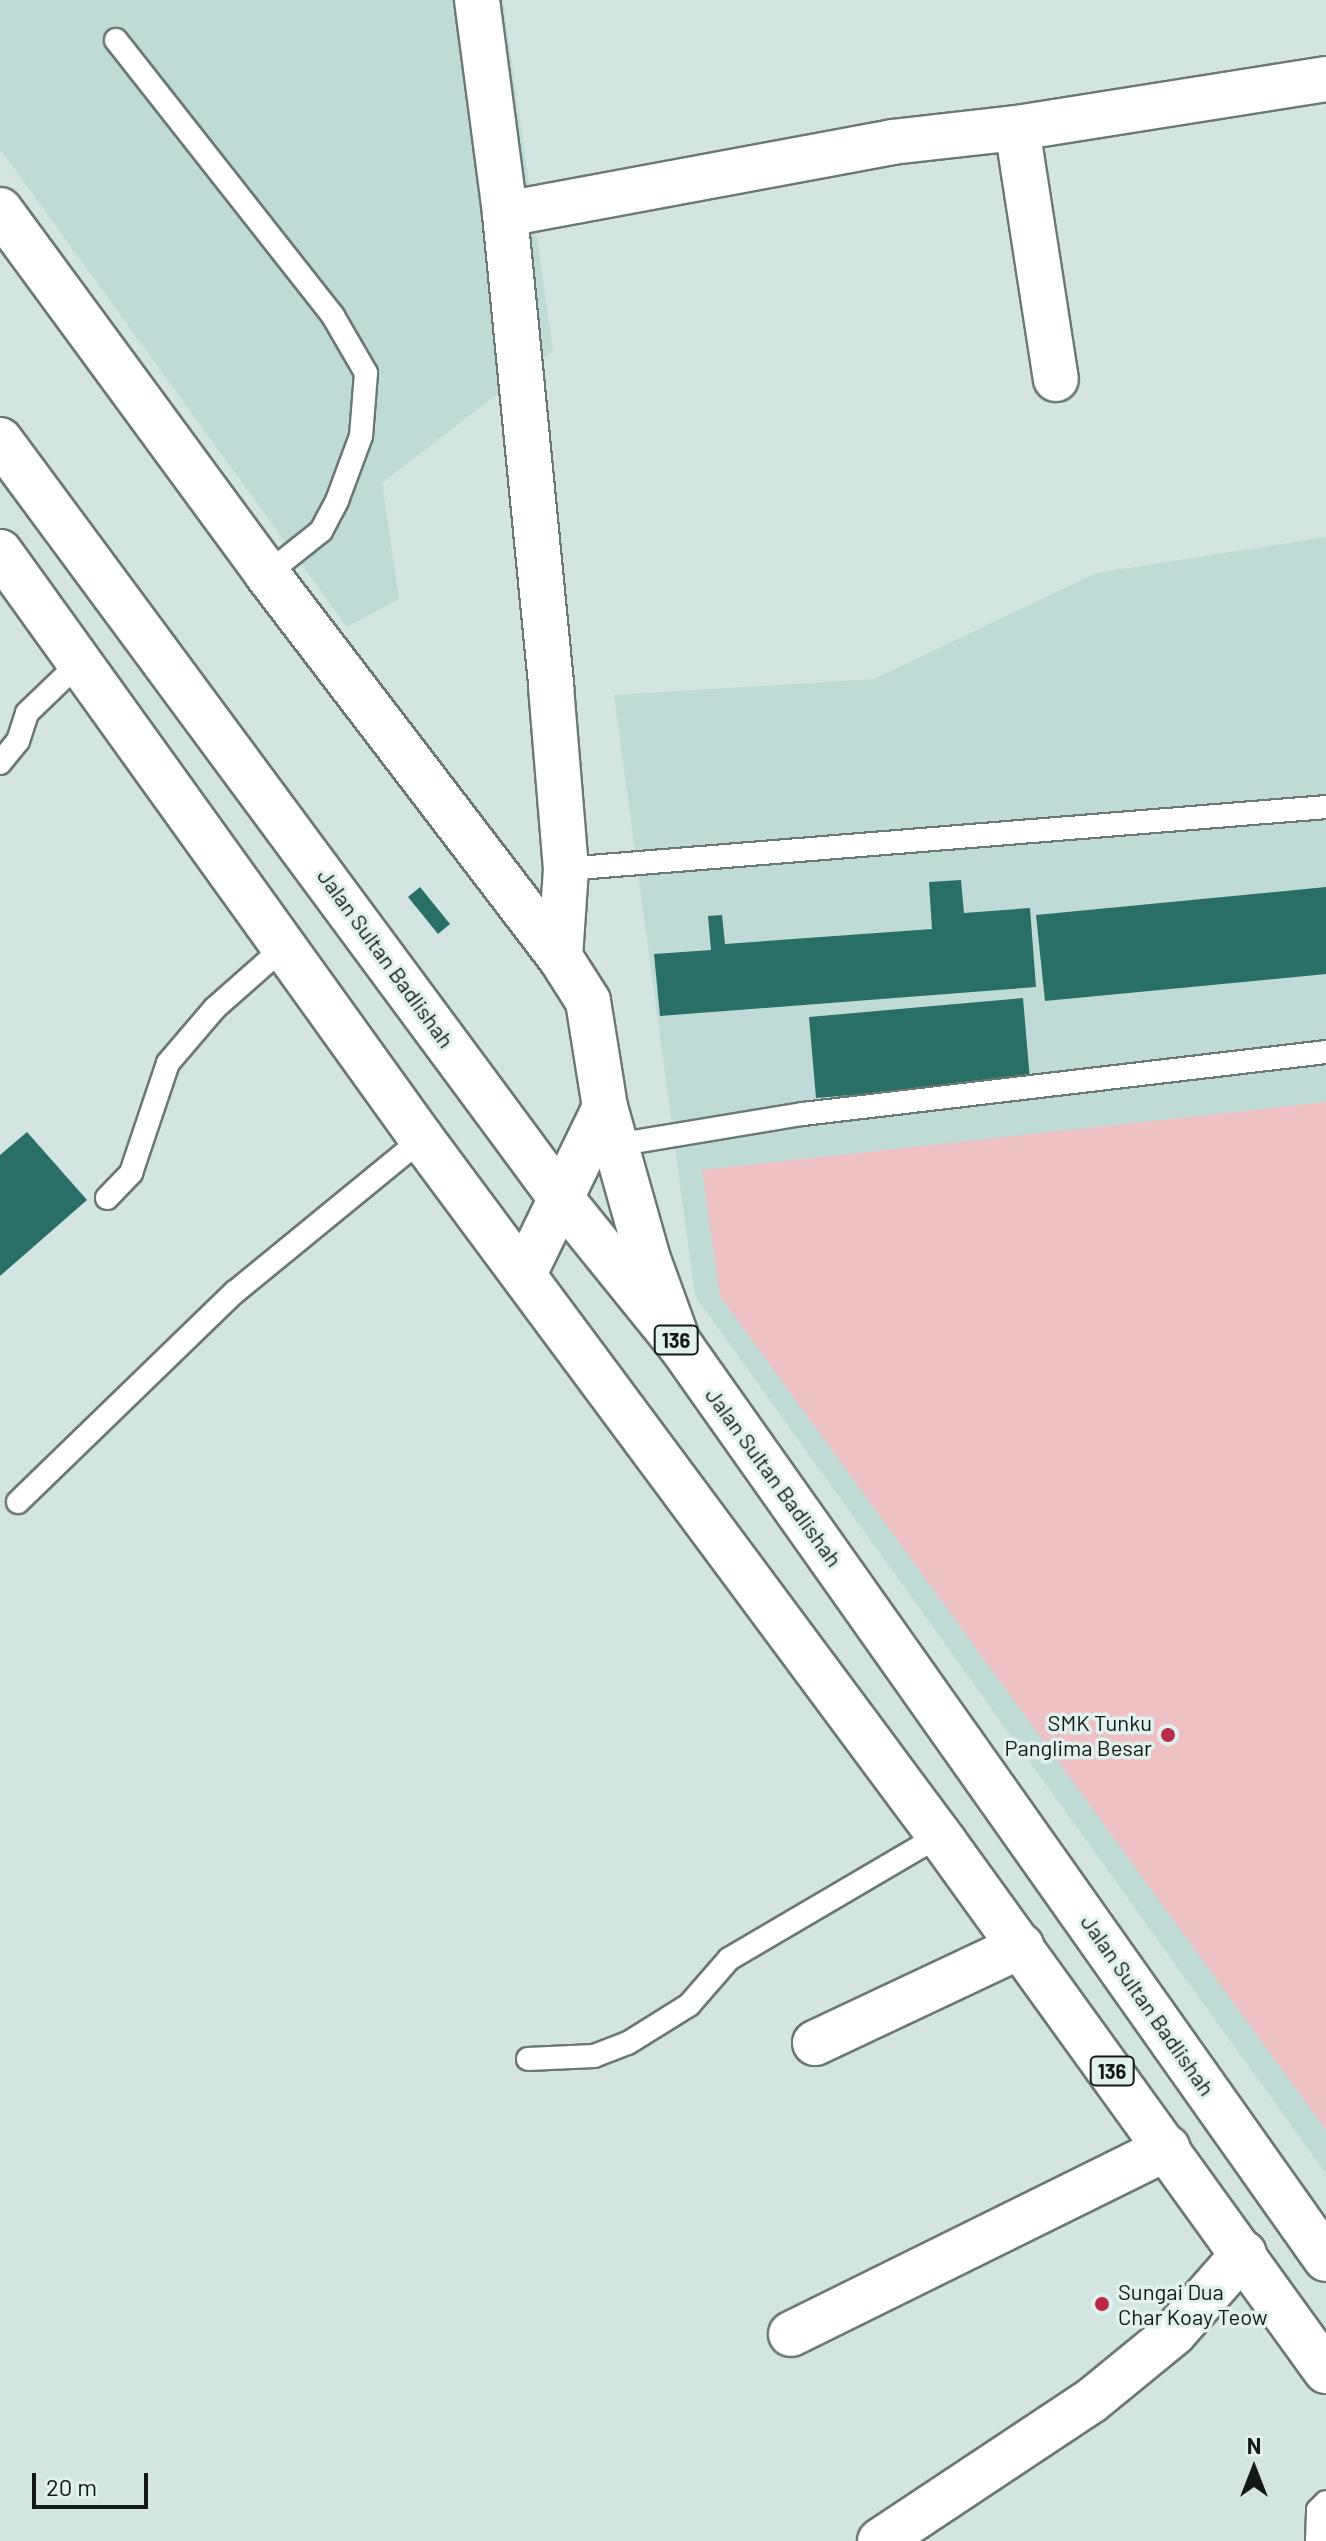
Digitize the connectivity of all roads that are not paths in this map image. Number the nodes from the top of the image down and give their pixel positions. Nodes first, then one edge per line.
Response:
1 (477, 0) edge
2 (116, 40) dead end
3 (1326, 79) edge
4 (1017, 128) junction
5 (0, 210) edge
6 (505, 214) junction
7 (1056, 379) dead end
8 (0, 440) edge
9 (267, 574) junction
10 (7, 577) edge
11 (79, 663) junction
12 (0, 763) edge
13 (1326, 807) edge
14 (566, 869) junction
15 (285, 946) junction
16 (560, 957) junction
17 (1326, 1052) edge
18 (610, 1126) junction
19 (422, 1139) junction
20 (560, 1197) junction
21 (107, 1198) dead end
22 (525, 1272) junction
23 (680, 1345) junction
24 (18, 1502) dead end
25 (939, 1836) junction
26 (1021, 1946) junction
27 (815, 2043) dead end
28 (528, 2059) dead end
29 (1168, 2148) junction
30 (1244, 2253) junction
31 (1326, 2259) edge
32 (791, 2334) dead end
33 (1326, 2371) edge
34 (1326, 2502) edge
35 (880, 2541) edge
36 (1317, 2541) edge

1 - 6 street
2 - 9 lane
3 - 4 street
4 - 6 street
4 - 7 street
5 - 9 street
6 - 14 street
8 - 20 street, Jalan Sultan Badlishah / 136
9 - 16 street
10 - 11 street, 136
11 - 12 lane
11 - 15 street, 136
13 - 14 lane
14 - 16 street
15 - 19 street, 136
15 - 21 lane
16 - 18 street
17 - 18 lane
18 - 20 street
18 - 23 street
19 - 22 street, 136
19 - 24 lane
20 - 22 street
20 - 23 street, Jalan Sultan Badlishah / 136
22 - 25 street, 136
23 - 31 street, Jalan Sultan Badlishah / 136
25 - 26 street, 136
25 - 28 lane
26 - 27 street
26 - 29 street, 136
29 - 30 street, 136
29 - 32 street
30 - 33 street, 136
30 - 35 street
34 - 36 lane

